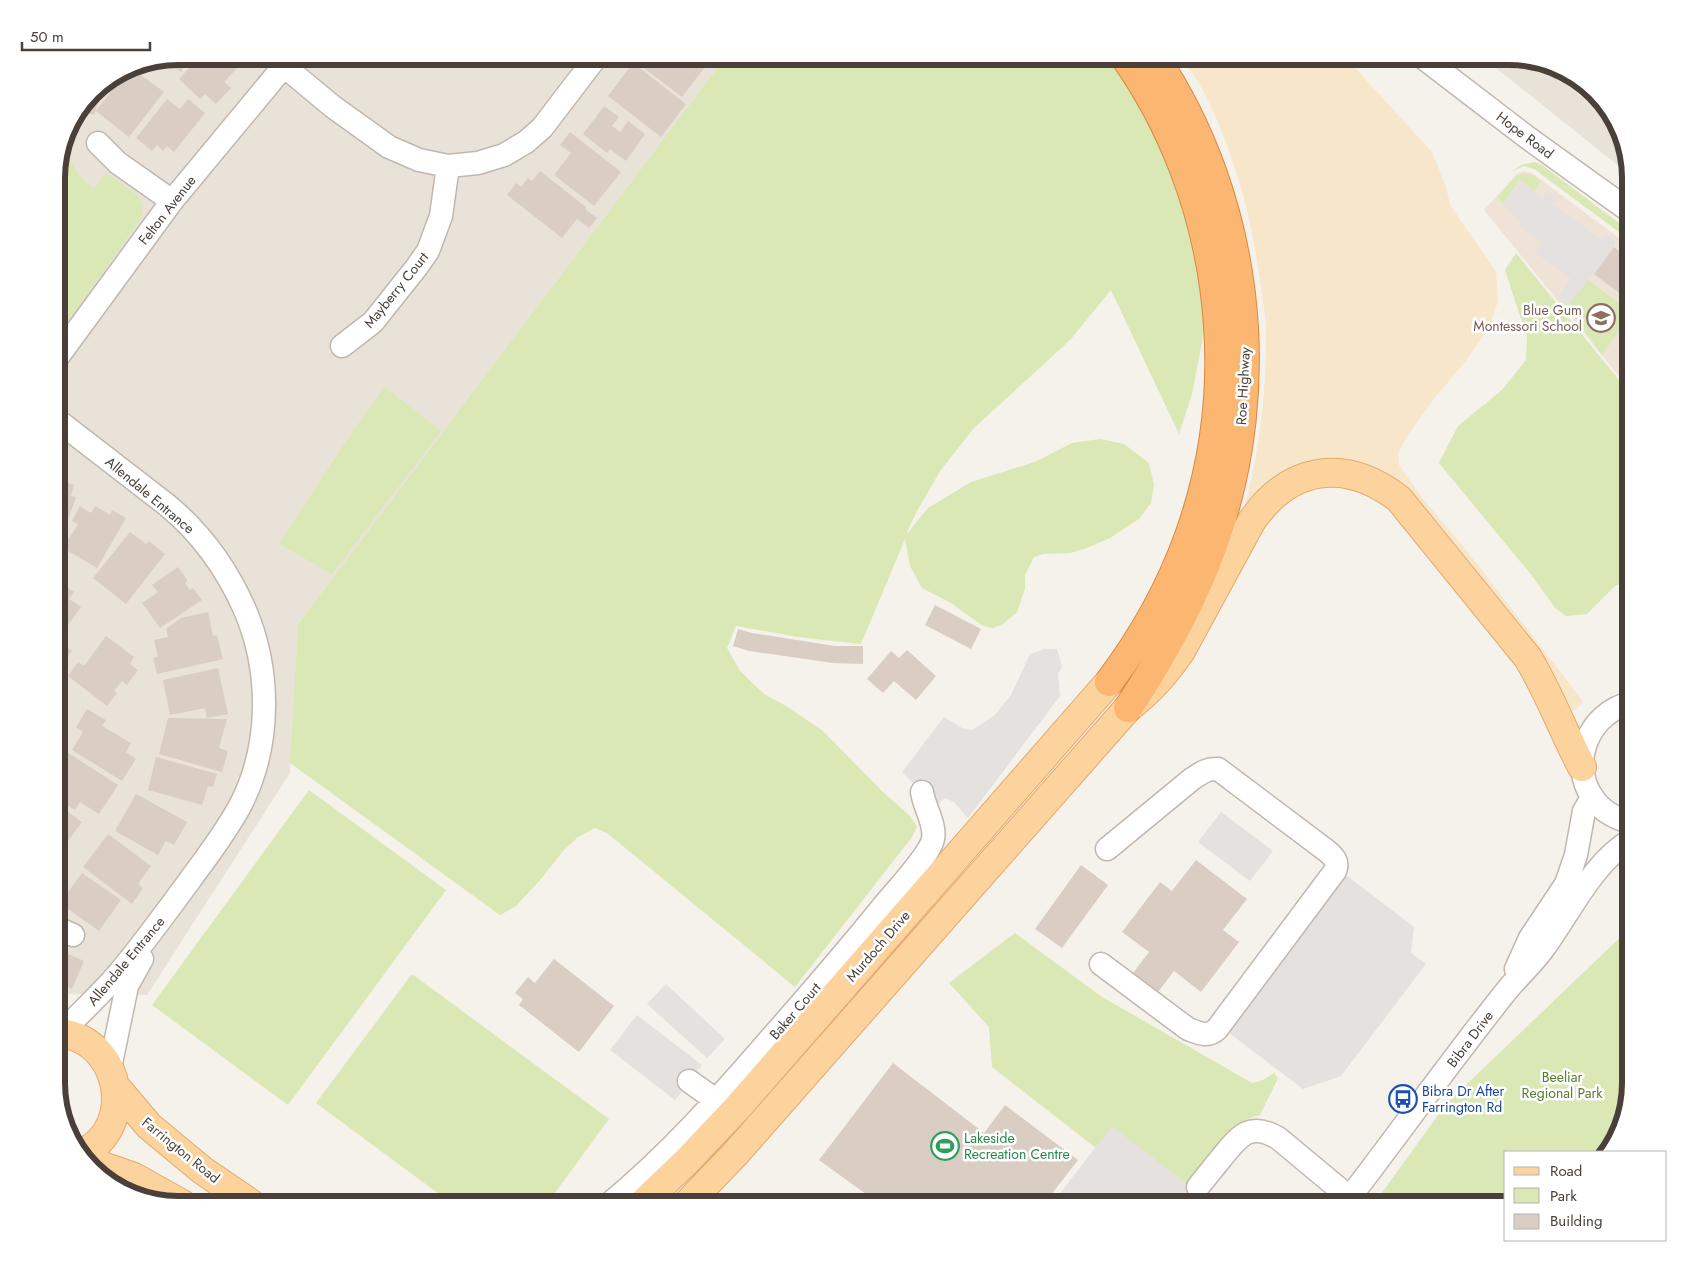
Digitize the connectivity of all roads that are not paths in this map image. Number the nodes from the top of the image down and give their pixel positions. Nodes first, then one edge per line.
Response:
1 (278, 65) edge
2 (286, 65) edge
3 (585, 65) edge
4 (1130, 65) edge
5 (1160, 65) edge
6 (1433, 65) edge
7 (98, 143) dead end
8 (448, 166) junction
9 (172, 201) junction
10 (1622, 206) edge
11 (65, 346) edge
12 (342, 346) dead end
13 (65, 427) edge
14 (1109, 682) joint
15 (1622, 706) edge
16 (1128, 708) junction
17 (1582, 767) junction
18 (922, 792) dead end
19 (1592, 798) junction
20 (1622, 821) edge
21 (1622, 847) edge
22 (1107, 849) dead end
23 (169, 910) junction
24 (1101, 964) dead end
25 (1505, 992) junction
26 (65, 1027) edge
27 (65, 1034) edge
28 (113, 1077) junction
29 (689, 1081) dead end
30 (717, 1101) junction
31 (87, 1150) edge
32 (101, 1165) edge
33 (1198, 1187) dead end
34 (167, 1195) edge
35 (240, 1196) edge
36 (619, 1196) edge
37 (650, 1196) edge
38 (695, 1196) edge
39 (1342, 1196) edge
40 (1351, 1196) edge

1 - 9 street, Felton Avenue
2 - 8 street
3 - 8 street
4 - 14 highway, Roe Highway
5 - 16 highway, Roe Highway
6 - 10 street, Hope Road
7 - 9 street
8 - 12 street, Mayberry Court
9 - 11 street, Felton Avenue
13 - 23 street, Allendale Entrance
14 - 37 main road, Murdoch Drive
15 - 17 street
16 - 17 main road
16 - 38 main road
17 - 19 street
18 - 30 street, Baker Court
19 - 20 street
19 - 25 street, Bibra Drive
21 - 25 street, Bibra Drive
22 - 24 street
23 - 26 street, Allendale Entrance
23 - 28 street, Allendale Entrance
25 - 40 street, Bibra Drive
27 - 28 main road, Farrington Road
28 - 31 main road
28 - 35 main road, Farrington Road
29 - 30 street
30 - 36 street, Baker Court
32 - 34 main road
33 - 39 street

